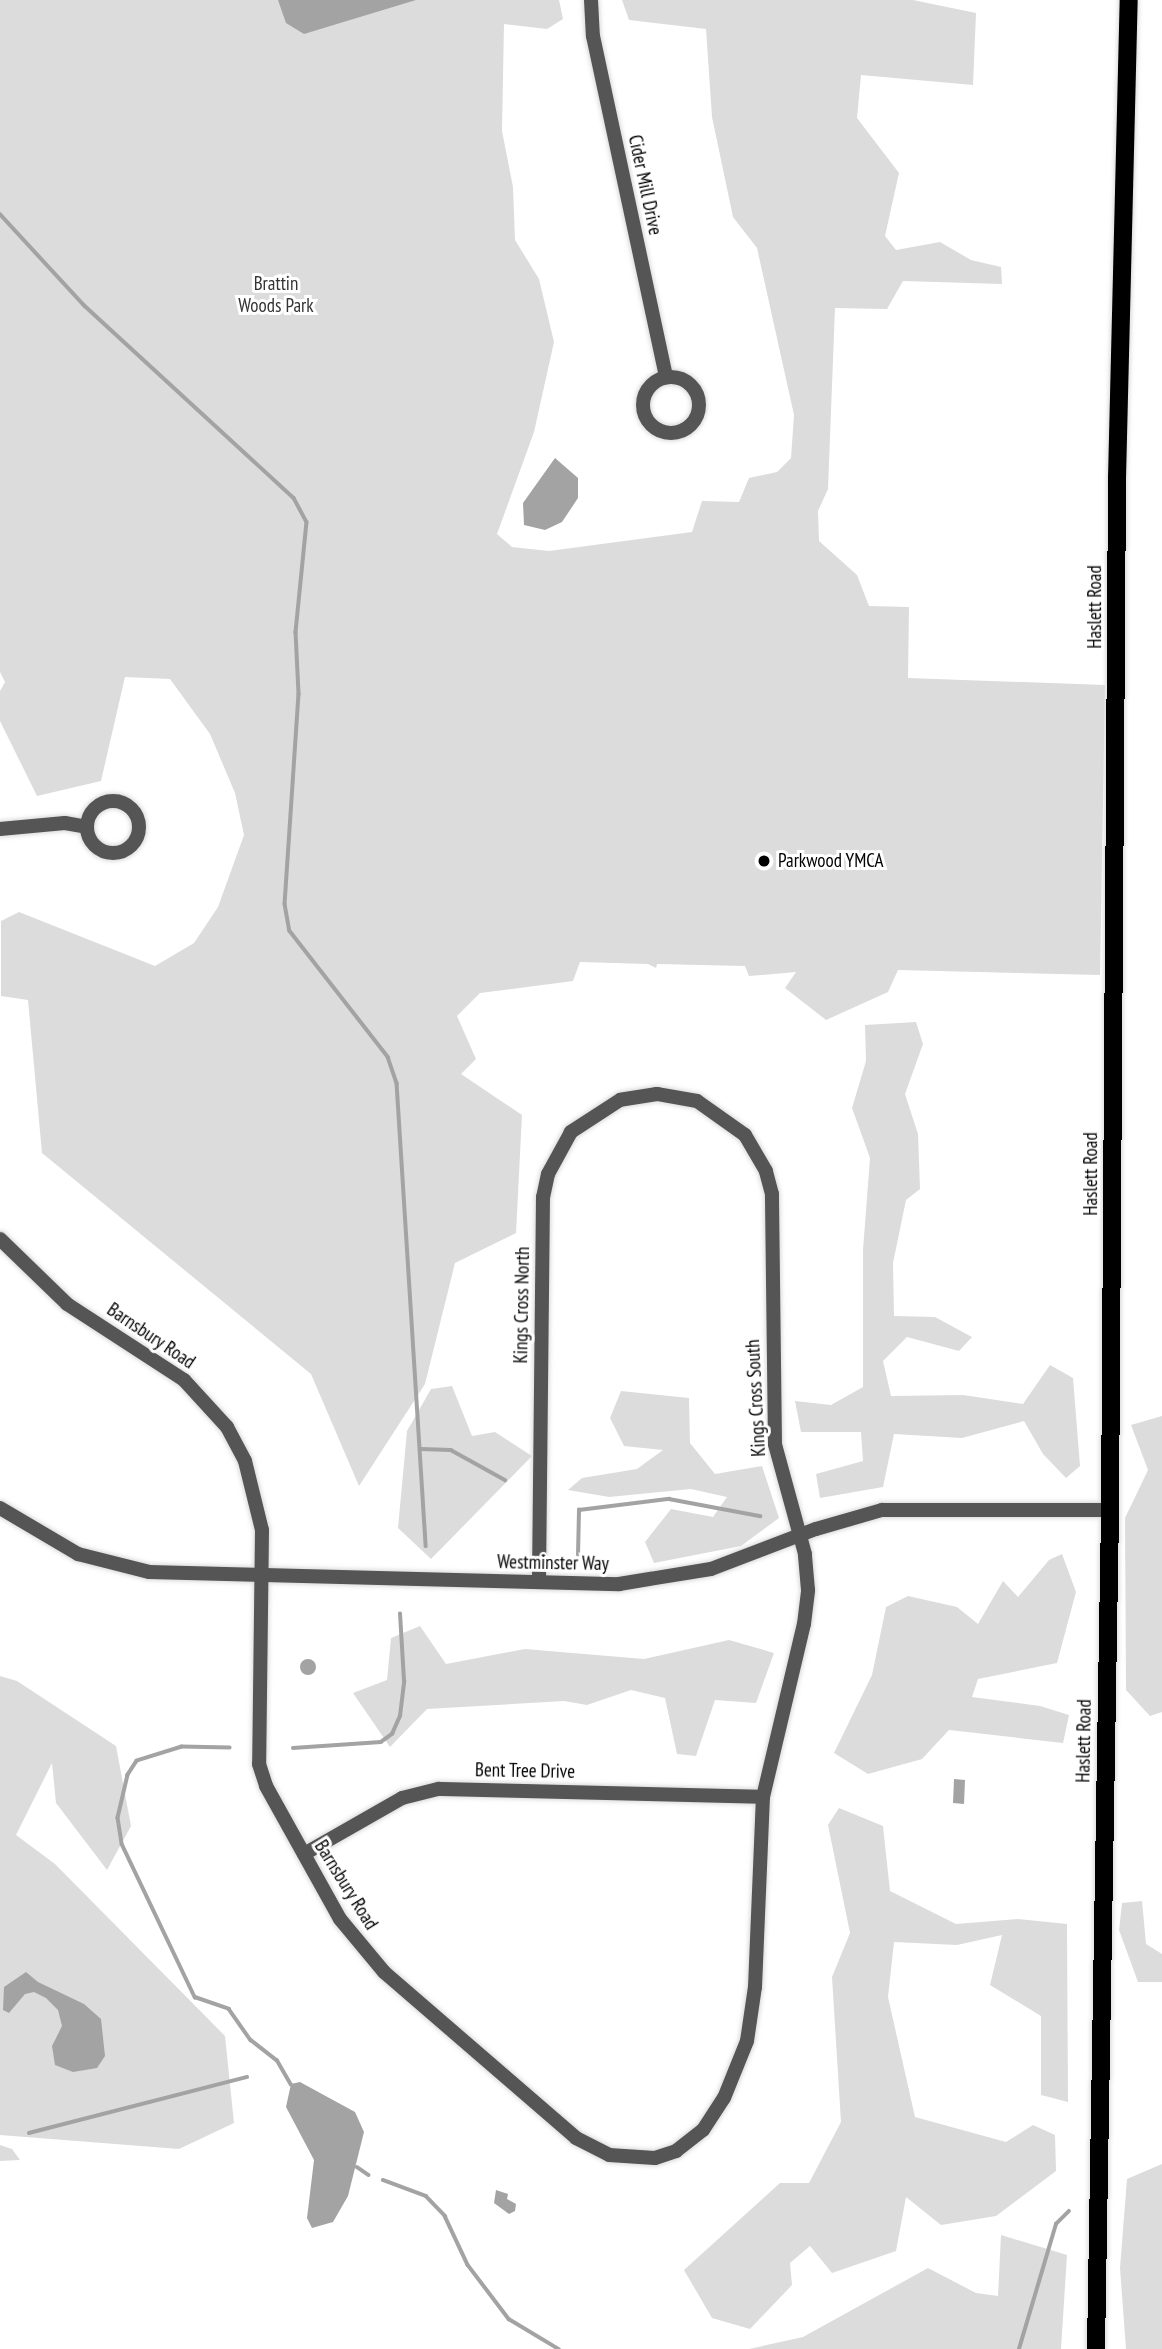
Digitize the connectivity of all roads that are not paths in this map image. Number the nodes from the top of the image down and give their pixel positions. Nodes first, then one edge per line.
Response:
1 (591, 0) edge
2 (1129, 0) edge
3 (666, 377) junction
4 (87, 827) dead end
5 (0, 829) edge
6 (657, 1094) joint
7 (0, 1239) edge
8 (0, 1508) edge
9 (1110, 1510) junction
10 (800, 1536) junction
11 (261, 1578) junction
12 (539, 1582) junction
13 (762, 1797) junction
14 (304, 1854) junction
15 (1096, 2349) edge

1 - 3 street, Cider Mill Drive
2 - 9 main road, Haslett Road
3 - 3 street
4 - 5 street
6 - 10 street, Kings Cross South
6 - 12 street, Kings Cross North
7 - 11 street, Barnsbury Road
8 - 11 street, Westminster Way
9 - 10 street, Westminster Way
9 - 15 main road, Haslett Road
10 - 12 street, Westminster Way
10 - 13 street, Kings Cross South
11 - 12 street, Westminster Way
11 - 14 street, Barnsbury Road
13 - 14 street, Bent Tree Drive
13 - 14 street, Barnsbury Road

